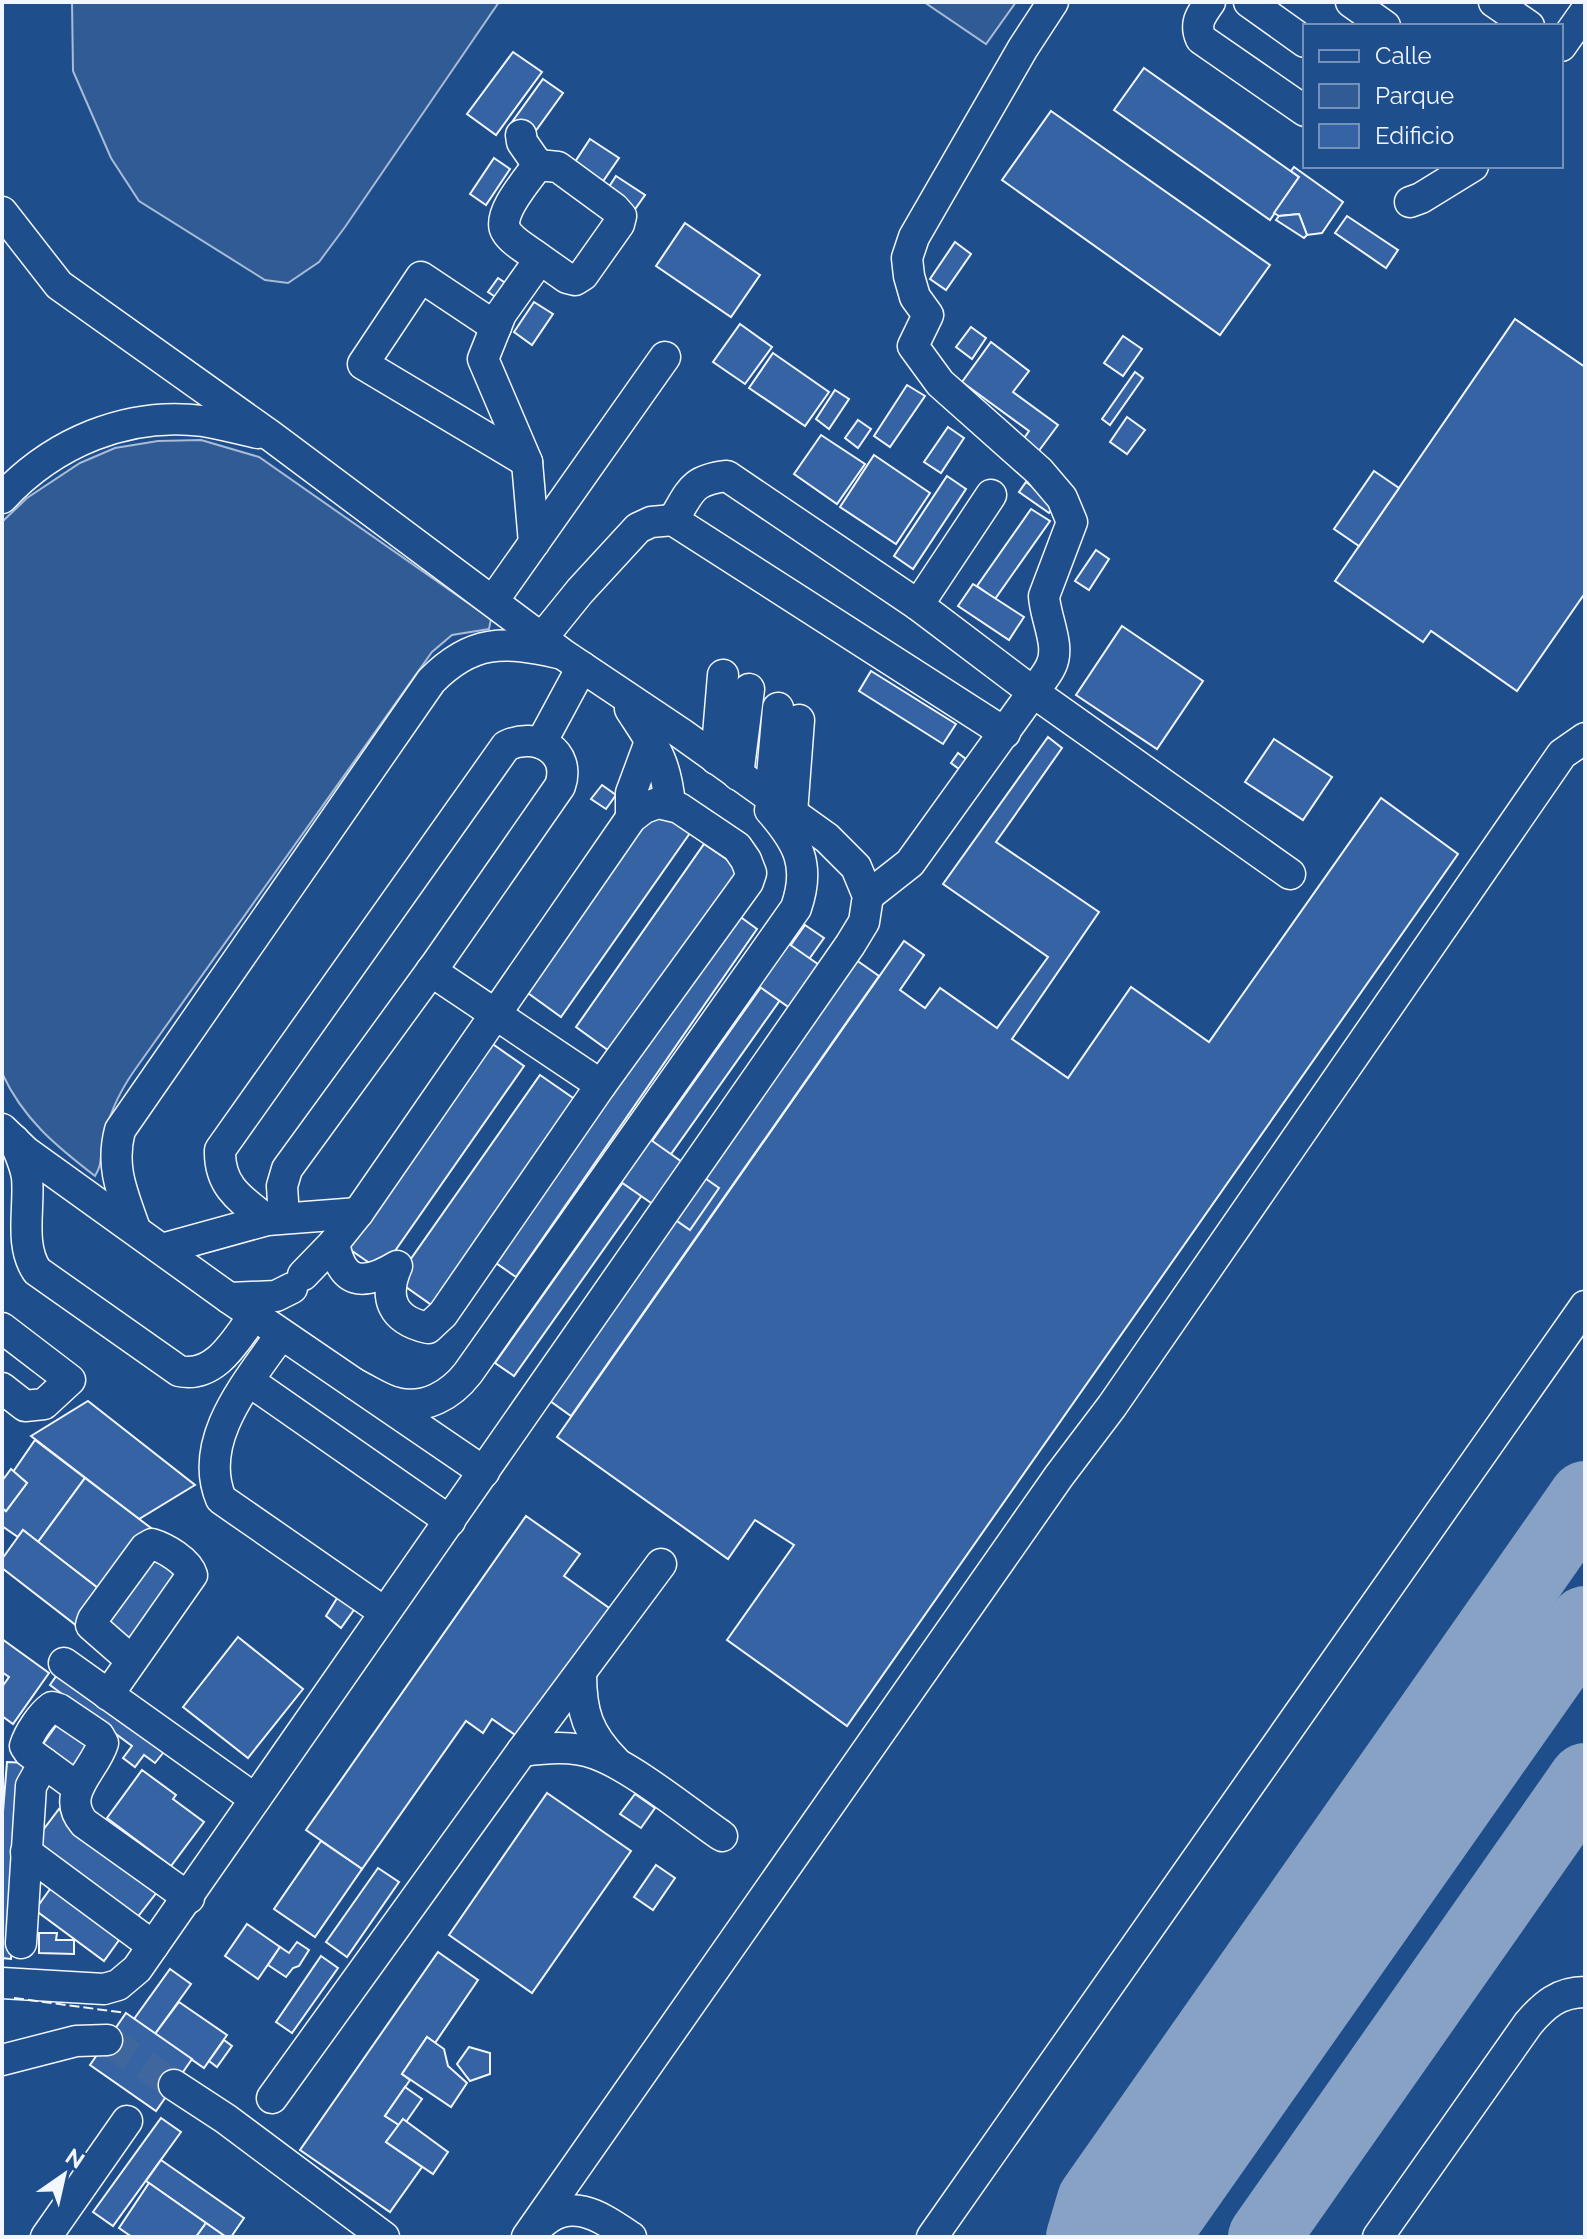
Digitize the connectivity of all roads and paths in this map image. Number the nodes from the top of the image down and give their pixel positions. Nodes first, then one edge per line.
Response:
1 (1053, 2) edge
2 (1210, 2) edge
3 (1249, 2) edge
4 (1351, 2) edge
5 (1494, 2) edge
6 (1585, 12) edge
7 (1382, 24) edge
8 (1526, 24) edge
9 (1303, 41) edge
10 (1563, 43) edge
11 (1303, 110) edge
12 (521, 135) dead end
13 (538, 165) junction
14 (1470, 168) edge
15 (1410, 202) dead end
16 (2, 212) edge
17 (540, 259) junction
18 (496, 327) junction
19 (665, 357) dead end
20 (271, 436) junction
21 (527, 462) junction
22 (991, 495) dead end
23 (2, 498) edge
24 (673, 520) junction
25 (534, 543) junction
26 (493, 601) junction
27 (918, 605) junction
28 (563, 653) junction
29 (736, 682) dead end
30 (1033, 692) junction
31 (620, 693) junction
32 (788, 714) dead end
33 (1585, 721) edge
34 (1005, 733) junction
35 (651, 739) junction
36 (541, 743) junction
37 (1573, 746) edge
38 (728, 768) junction
39 (670, 805) junction
40 (781, 806) junction
41 (631, 818) junction
42 (1290, 874) dead end
43 (868, 896) junction
44 (431, 971) junction
45 (494, 1015) junction
46 (601, 1085) junction
47 (5, 1128) edge
48 (358, 1213) junction
49 (275, 1219) junction
50 (135, 1229) junction
51 (334, 1243) junction
52 (162, 1249) junction
53 (241, 1306) junction
54 (1585, 1306) edge
55 (2, 1328) edge
56 (281, 1334) junction
57 (30, 1349) junction
58 (249, 1381) junction
59 (355, 1384) junction
60 (2, 1387) edge
61 (484, 1472) junction
62 (450, 1521) junction
63 (661, 1564) dead end
64 (384, 1612) junction
65 (131, 1660) dead end
66 (64, 1663) dead end
67 (581, 1674) junction
68 (108, 1695) junction
69 (522, 1751) junction
70 (44, 1763) junction
71 (617, 1763) junction
72 (77, 1787) junction
73 (255, 1799) junction
74 (722, 1836) dead end
75 (26, 1852) junction
76 (189, 1898) junction
77 (21, 1943) dead end
78 (153, 1946) junction
79 (2, 1983) edge
80 (1585, 1992) edge
81 (107, 2040) tunnel mouth
82 (2, 2060) edge
83 (174, 2085) tunnel mouth
84 (272, 2098) dead end
85 (127, 2121) dead end
86 (579, 2163) junction
87 (598, 2214) junction
88 (46, 2237) edge
89 (384, 2237) edge
90 (528, 2237) edge
91 (631, 2237) edge
92 (932, 2237) edge
93 (1378, 2237) edge

1 - 30 lane
2 - 11 lane
3 - 9 lane
4 - 7 lane
5 - 8 lane
6 - 10 lane
12 - 13 lane
13 - 17 lane
13 - 17 lane
14 - 15 lane
16 - 20 lane
17 - 18 lane
18 - 21 lane
18 - 21 lane
19 - 25 lane
20 - 23 lane
20 - 26 lane
21 - 25 lane
22 - 27 lane
24 - 27 lane
24 - 28 lane
24 - 34 lane
25 - 26 lane
26 - 28 lane
27 - 30 lane
28 - 31 lane
28 - 36 lane
28 - 50 lane
29 - 38 lane
30 - 34 lane
30 - 42 lane
31 - 35 lane
31 - 38 lane
32 - 40 lane
33 - 37 lane
34 - 43 lane
35 - 39 lane
35 - 41 lane
36 - 44 lane
36 - 49 lane
37 - 86 lane
38 - 40 lane
38 - 59 lane
39 - 41 lane
39 - 46 lane
40 - 43 lane
41 - 45 lane
43 - 61 lane
44 - 45 lane
44 - 49 lane
45 - 46 lane
45 - 48 lane
46 - 51 lane
47 - 50 lane
47 - 53 lane
48 - 49 lane
48 - 51 lane
49 - 52 lane
50 - 52 lane
51 - 53 lane
52 - 53 lane
53 - 56 lane
54 - 92 lane
55 - 57 lane
56 - 58 lane
56 - 59 lane
57 - 60 lane
57 - 60 lane
58 - 62 lane
58 - 64 lane
59 - 61 lane
61 - 62 lane
62 - 64 lane
63 - 67 lane
64 - 73 lane
65 - 68 lane
66 - 68 lane
67 - 69 lane
67 - 71 lane
68 - 73 lane
69 - 71 lane
69 - 84 lane
70 - 72 lane
70 - 72 lane
70 - 75 lane
71 - 74 lane
72 - 76 lane
73 - 76 lane
75 - 77 lane
75 - 78 lane
76 - 78 lane
78 - 79 lane
80 - 93 lane
81 - 82 lane
83 - 89 lane
85 - 88 lane
86 - 87 lane
86 - 90 lane
87 - 90 lane
87 - 91 lane

